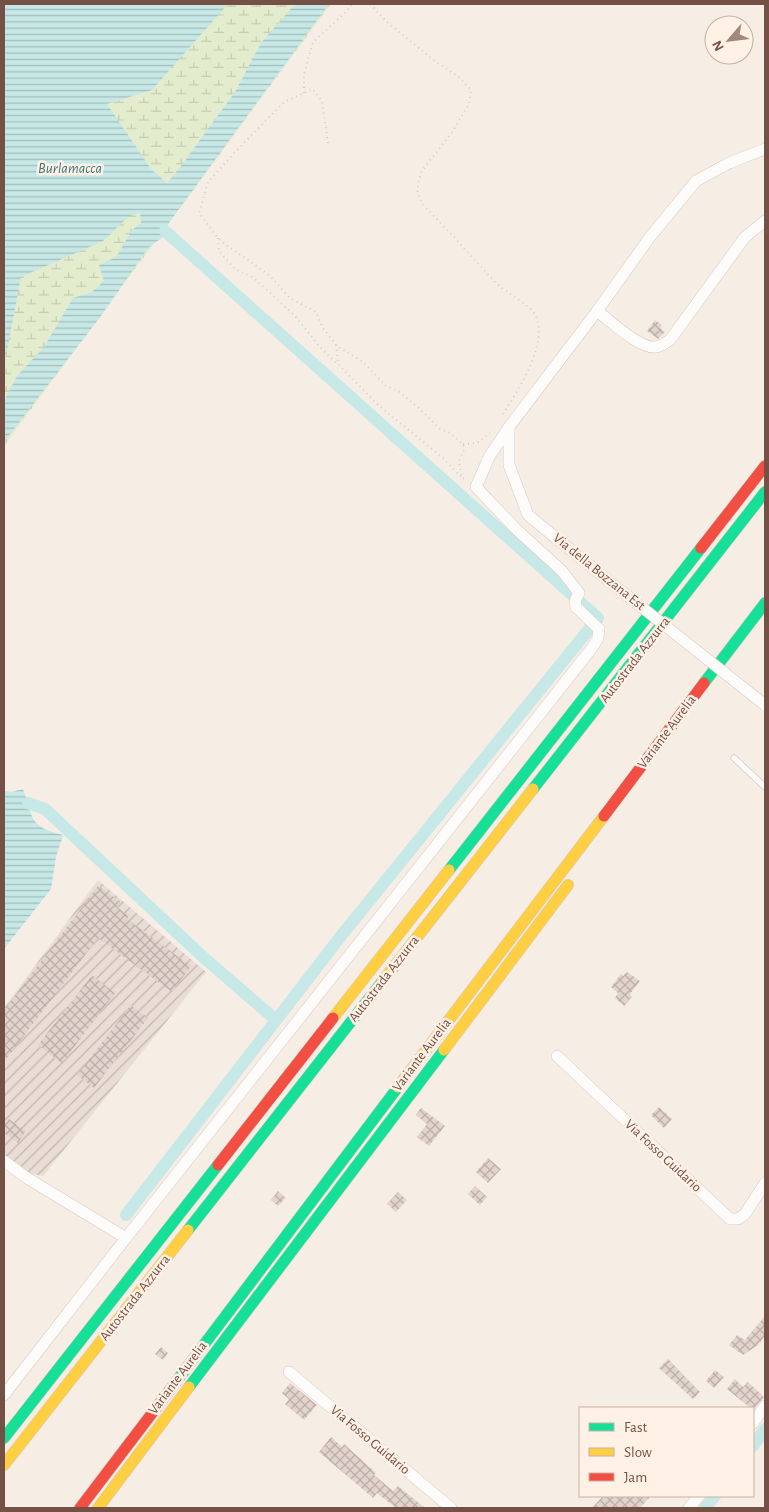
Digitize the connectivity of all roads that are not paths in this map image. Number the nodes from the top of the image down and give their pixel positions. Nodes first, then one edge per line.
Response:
1 (765, 149) edge
2 (765, 221) edge
3 (597, 311) junction
4 (509, 427) junction
5 (765, 466) edge
6 (765, 492) edge
7 (765, 603) edge
8 (736, 664) dead end
9 (718, 688) dead end
10 (765, 705) edge
11 (734, 758) dead end
12 (765, 787) edge
13 (575, 877) dead end
14 (557, 1056) dead end
15 (4, 1161) edge
16 (765, 1183) edge
17 (126, 1238) junction
18 (289, 1372) dead end
19 (4, 1395) edge
20 (765, 1406) edge
21 (754, 1422) edge
22 (4, 1438) edge
23 (4, 1465) edge
24 (698, 1497) edge
25 (80, 1508) edge
26 (98, 1508) edge
27 (451, 1508) edge
28 (689, 1508) edge

1 - 3 street
2 - 3 street
3 - 4 street
4 - 10 street, Via della Bozzana Est, bridge
4 - 17 street
5 - 22 highway, Autostrada Azzurra
6 - 23 highway, Autostrada Azzurra
7 - 25 highway, Variante Aurelia
8 - 9 highway
11 - 12 lane
13 - 26 highway, Variante Aurelia
14 - 16 street, Via Fosso Guidario
15 - 17 street
17 - 19 street
18 - 27 street, Via Fosso Guidario
20 - 21 street
24 - 28 street

